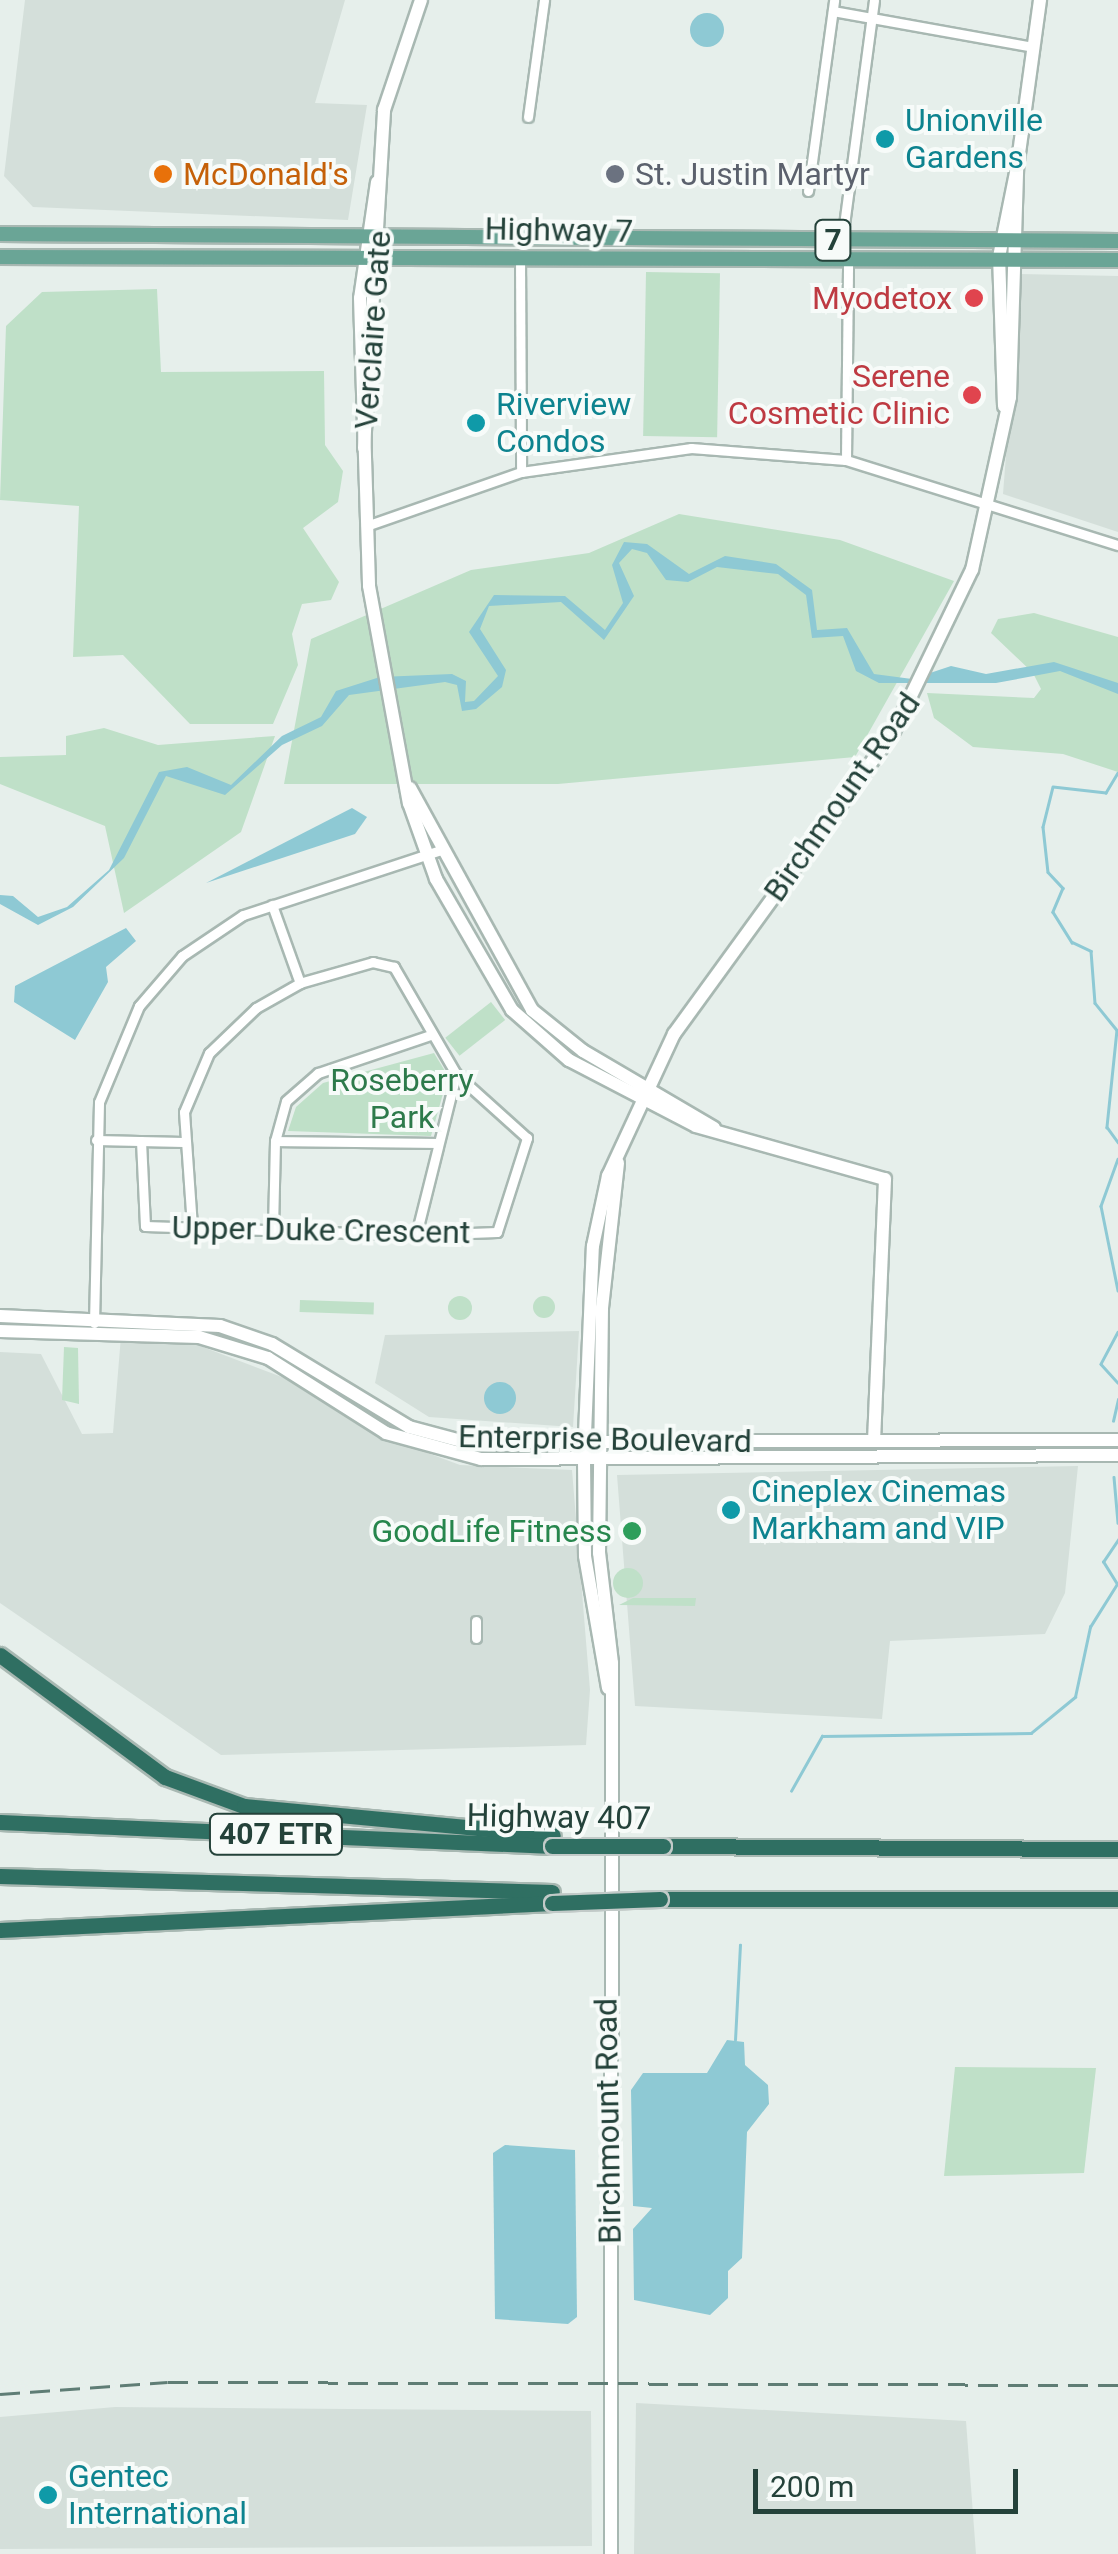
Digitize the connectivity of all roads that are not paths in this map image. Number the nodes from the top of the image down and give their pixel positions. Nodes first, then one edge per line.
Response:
1 (421, 0) edge
2 (544, 0) edge
3 (834, 0) edge
4 (874, 0) edge
5 (1040, 0) edge
6 (833, 12) junction
7 (870, 20) junction
8 (1034, 47) junction
9 (528, 117) dead end
10 (808, 191) dead end
11 (0, 234) edge
12 (842, 240) junction
13 (1118, 241) edge
14 (370, 248) junction
15 (1007, 249) junction
16 (0, 256) edge
17 (520, 257) junction
18 (848, 258) junction
19 (1118, 260) edge
20 (364, 448) junction
21 (846, 460) junction
22 (521, 472) junction
23 (992, 501) junction
24 (365, 527) junction
25 (1118, 545) edge
26 (434, 852) junction
27 (272, 904) junction
28 (300, 984) junction
29 (430, 1035) junction
30 (456, 1074) junction
31 (647, 1092) junction
32 (96, 1140) junction
33 (141, 1141) junction
34 (274, 1141) junction
35 (184, 1142) junction
36 (435, 1144) junction
37 (618, 1163) junction
38 (192, 1226) junction
39 (273, 1228) junction
40 (416, 1234) junction
41 (0, 1316) edge
42 (94, 1324) junction
43 (0, 1331) edge
44 (874, 1440) junction
45 (1118, 1440) edge
46 (585, 1451) junction
47 (600, 1451) junction
48 (874, 1455) junction
49 (1118, 1455) edge
50 (476, 1621) dead end
51 (476, 1638) dead end
52 (0, 1655) edge
53 (608, 1688) junction
54 (0, 1822) edge
55 (553, 1841) junction
56 (1118, 1849) edge
57 (0, 1876) edge
58 (552, 1898) junction
59 (1118, 1899) edge
60 (0, 1930) edge
61 (611, 2554) edge

1 - 14 main road, Verclaire Gate
2 - 9 street
3 - 6 street
4 - 7 street
5 - 8 main road, Birchmount Road
6 - 7 street
6 - 10 street
7 - 8 street
7 - 12 street
8 - 15 main road, Birchmount Road
11 - 14 main road, Highway 7 / 7
12 - 14 main road, Highway 7 / 7
12 - 15 main road, Highway 7 / 7
13 - 15 main road, Highway 7 / 7
14 - 16 main road, Highway 7 / 7
14 - 17 main road, Highway 7 / 7
14 - 20 main road, Verclaire Gate
14 - 20 main road, Verclaire Gate
15 - 18 main road, Highway 7 / 7
15 - 19 main road, Highway 7 / 7
15 - 23 main road, Birchmount Road
17 - 18 main road, Highway 7 / 7
17 - 22 street
18 - 21 street
20 - 24 main road
21 - 22 street
21 - 23 street
22 - 24 street
23 - 25 street
23 - 31 main road, Birchmount Road
24 - 26 main road
26 - 27 street
26 - 31 main road
27 - 28 street
27 - 32 street
28 - 29 street, Upper Duke Crescent
28 - 35 street
29 - 30 street, Upper Duke Crescent
29 - 34 street
30 - 36 street
30 - 40 street, Upper Duke Crescent
31 - 37 main road, Birchmount Road
31 - 44 main road
32 - 33 street
32 - 42 street
33 - 35 street
33 - 38 street, Upper Duke Crescent
34 - 36 street
34 - 39 street
35 - 38 street
36 - 40 street
37 - 46 main road, Birchmount Road
37 - 47 main road, Birchmount Road
38 - 39 street, Upper Duke Crescent
39 - 40 street, Upper Duke Crescent
41 - 42 main road, Enterprise Boulevard
42 - 43 main road, Enterprise Boulevard
42 - 46 main road, Enterprise Boulevard
44 - 45 main road, Enterprise Boulevard
44 - 47 main road, Enterprise Boulevard
44 - 48 street
46 - 47 main road, Enterprise Boulevard
46 - 53 main road, Birchmount Road
47 - 48 main road, Enterprise Boulevard
47 - 53 main road, Birchmount Road
48 - 49 main road, Enterprise Boulevard
50 - 51 street
52 - 55 highway
53 - 61 main road, Birchmount Road
54 - 55 highway, Highway 407 / 407 ETR
55 - 56 highway, Highway 407 / 407 ETR, bridge
57 - 58 highway, 407 ETR
58 - 59 highway, 407 ETR, bridge
58 - 60 highway

